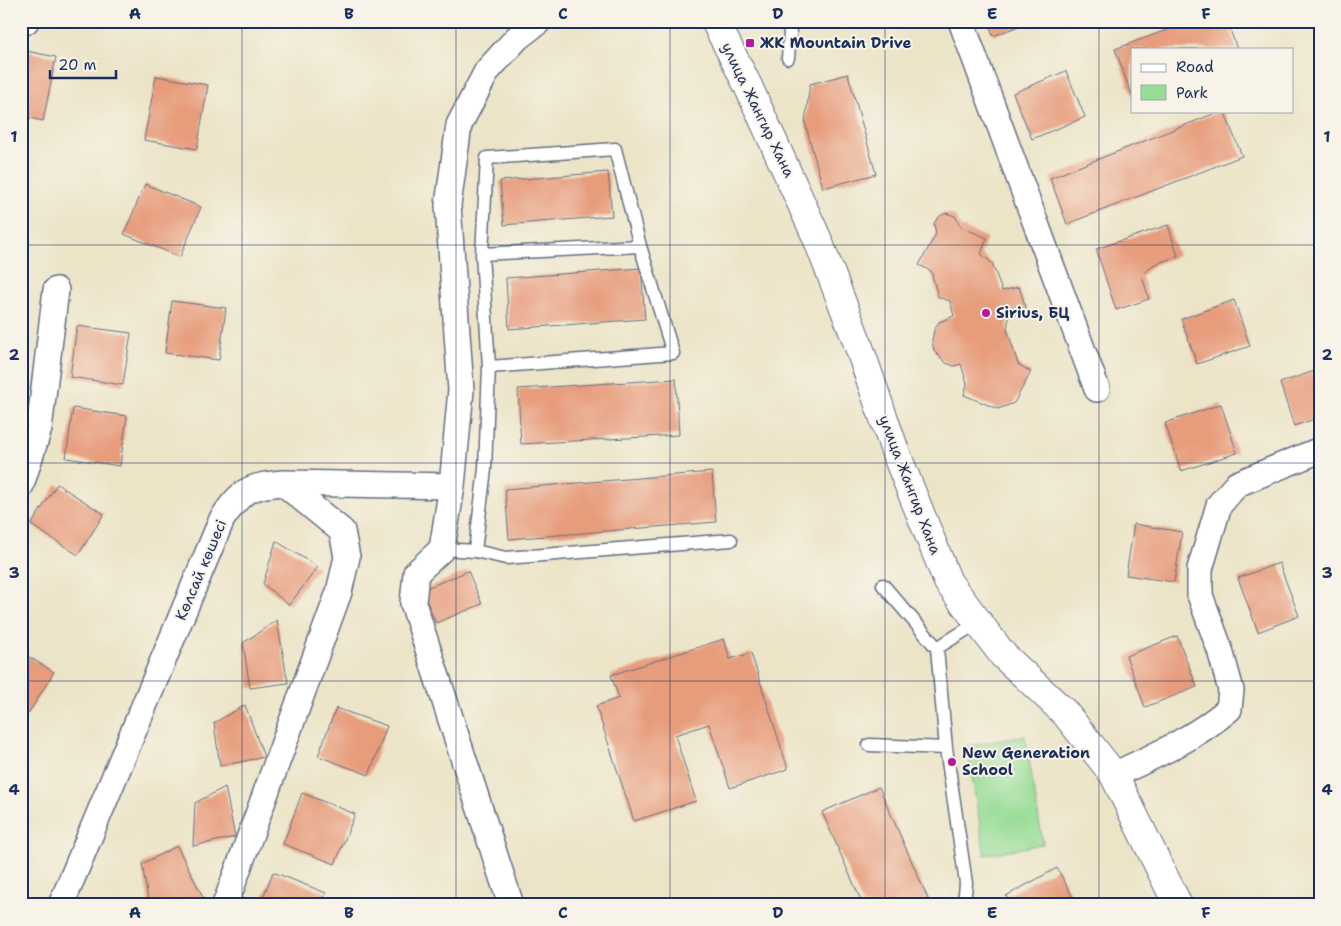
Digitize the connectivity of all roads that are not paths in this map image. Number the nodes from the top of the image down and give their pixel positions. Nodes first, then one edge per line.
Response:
1 (26, 21) edge
2 (539, 21) edge
3 (715, 21) edge
4 (788, 21) edge
5 (961, 21) edge
6 (21, 24) edge
7 (788, 58) dead end
8 (640, 246) junction
9 (482, 254) junction
10 (56, 290) dead end
11 (489, 367) junction
12 (1097, 389) dead end
13 (1320, 450) edge
14 (283, 483) junction
15 (21, 484) edge
16 (452, 486) junction
17 (731, 540) dead end
18 (442, 549) junction
19 (475, 551) junction
20 (883, 585) dead end
21 (977, 622) junction
22 (937, 648) junction
23 (868, 745) dead end
24 (946, 748) junction
25 (1114, 775) junction
26 (61, 905) edge
27 (224, 905) edge
28 (511, 905) edge
29 (964, 905) edge
30 (1178, 905) edge

1 - 6 street
2 - 16 street
3 - 21 street, улица Жангир Хана
4 - 7 lane
5 - 12 street
8 - 9 lane
8 - 9 lane
8 - 11 lane
9 - 11 lane
10 - 15 street
11 - 19 lane
13 - 25 street
14 - 16 street, Көлсай көшесі
14 - 26 street, Көлсай көшесі
14 - 27 street
16 - 18 street
17 - 19 lane
18 - 19 lane
18 - 28 street
20 - 22 lane
21 - 22 lane
21 - 25 street, улица Жангир Хана
22 - 24 lane
23 - 24 lane
24 - 29 lane
25 - 30 street, улица Жангир Хана

